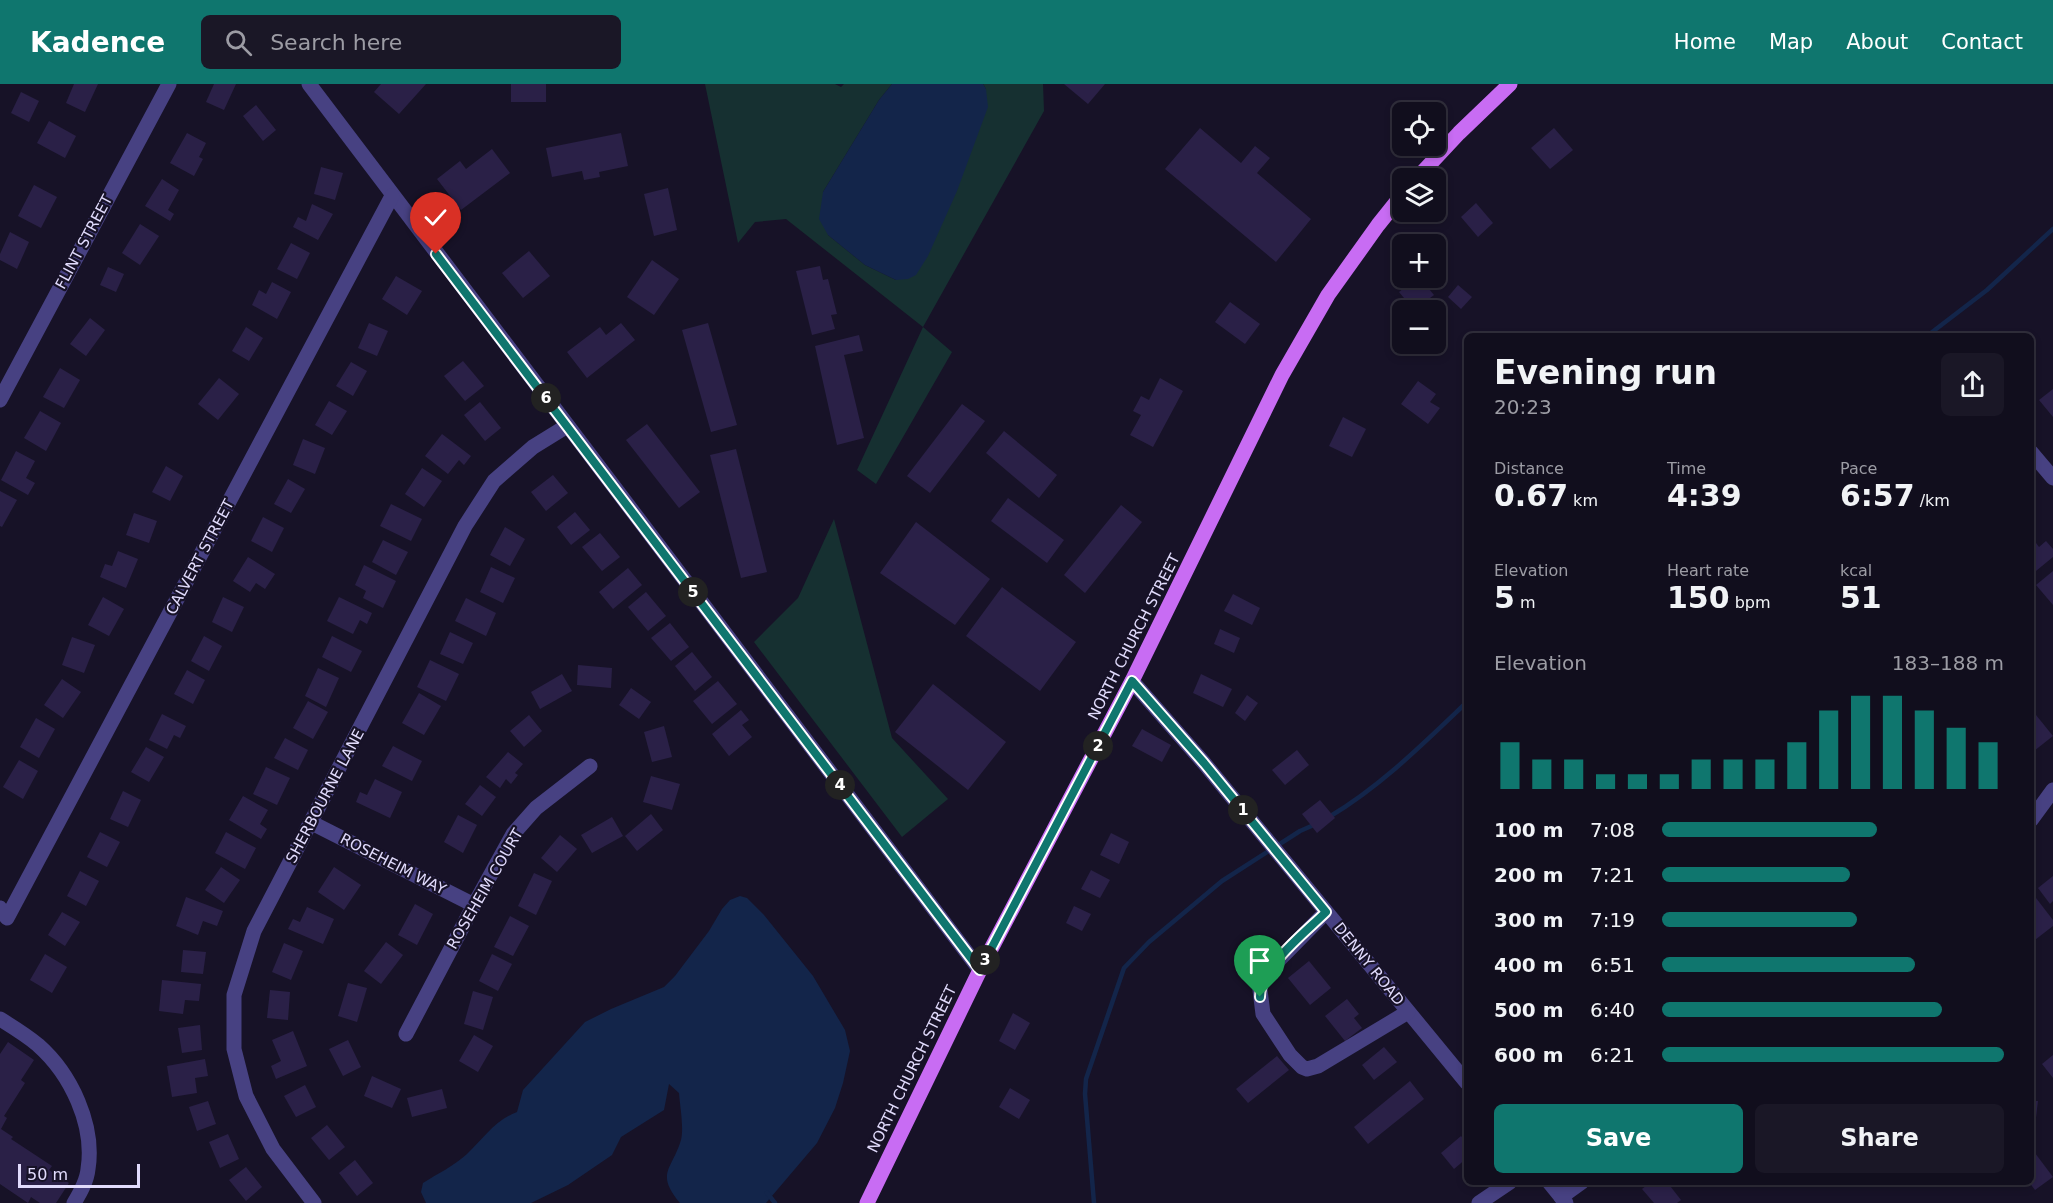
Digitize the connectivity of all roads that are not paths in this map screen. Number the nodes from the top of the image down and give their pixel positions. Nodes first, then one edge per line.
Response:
1 (169, 84) edge
2 (309, 84) edge
3 (1510, 84) edge
4 (1426, 168) edge
5 (392, 196) junction
6 (1392, 208) edge
7 (0, 400) edge
8 (567, 426) junction
9 (2034, 456) edge
10 (2053, 478) edge
11 (1132, 681) junction
12 (590, 766) dead end
13 (2053, 790) edge
14 (2034, 816) edge
15 (312, 823) junction
16 (474, 905) junction
17 (1326, 912) junction
18 (4, 913) edge
19 (980, 970) junction
20 (1408, 1012) junction
21 (0, 1019) edge
22 (406, 1034) dead end
23 (1464, 1079) edge
24 (1506, 1185) edge
25 (1552, 1185) edge
26 (1578, 1185) edge
27 (1564, 1200) edge
28 (74, 1203) edge
29 (314, 1203) edge
30 (867, 1203) edge
31 (1479, 1203) edge

1 - 7 street, FLINT STREET
2 - 5 street
3 - 4 main road
5 - 8 street
5 - 18 street, CALVERT STREET
6 - 11 main road, NORTH CHURCH STREET
8 - 15 street, SHERBOURNE LANE
8 - 19 street
9 - 10 street
11 - 17 street, DENNY ROAD
11 - 19 main road, NORTH CHURCH STREET
12 - 16 street, ROSEHEIM COURT
13 - 14 street
15 - 16 street, ROSEHEIM WAY
15 - 29 street, SHERBOURNE LANE
16 - 22 street, ROSEHEIM COURT
17 - 20 street, DENNY ROAD
17 - 20 street
19 - 30 main road, NORTH CHURCH STREET
20 - 23 street, DENNY ROAD
21 - 28 street
24 - 31 street
25 - 27 street
26 - 27 street

